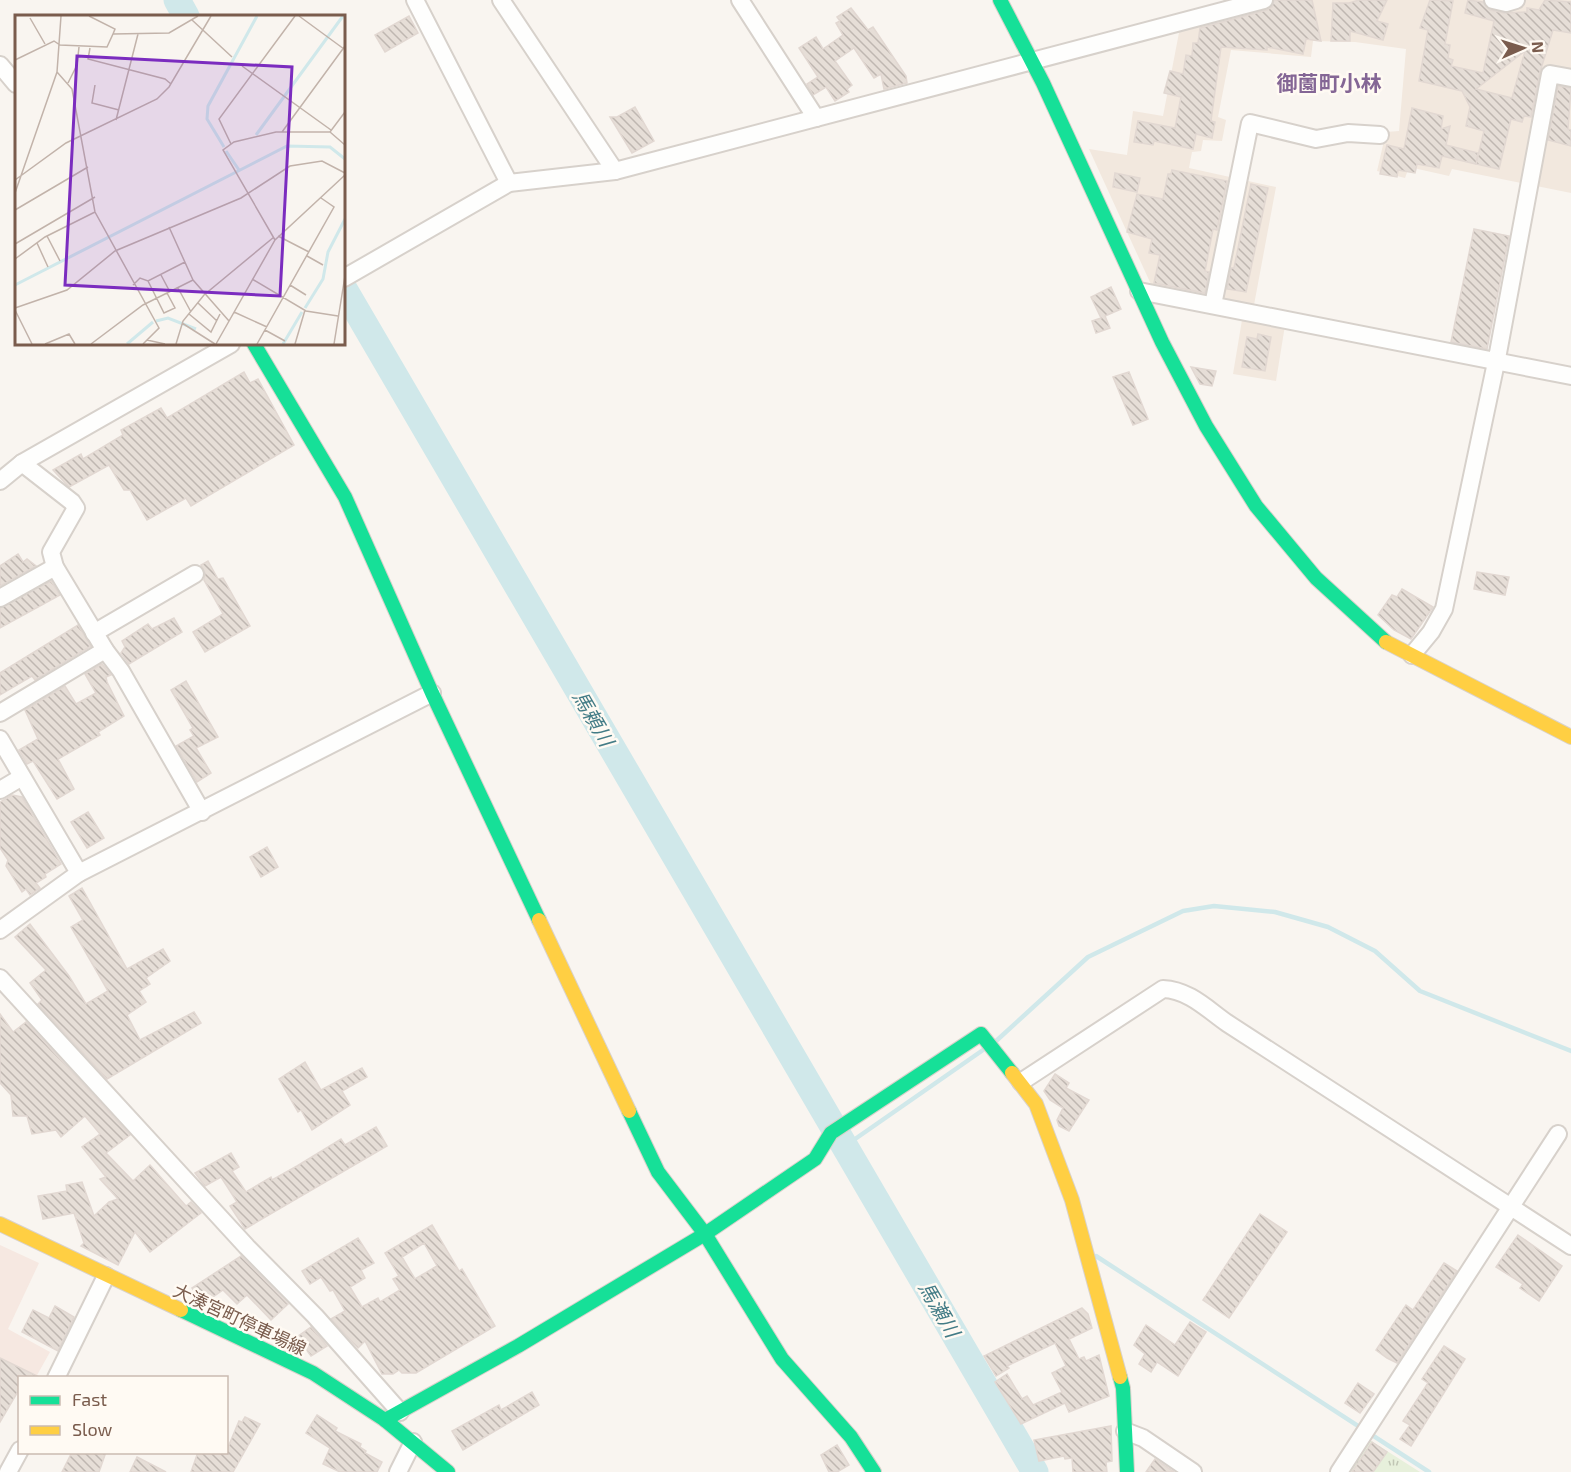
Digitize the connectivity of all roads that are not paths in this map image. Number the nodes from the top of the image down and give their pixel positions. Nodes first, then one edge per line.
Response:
1 (415, 0) edge
2 (501, 0) edge
3 (740, 0) edge
4 (1000, 0) edge
5 (1264, 0) edge
6 (1493, 0) edge
7 (1516, 0) edge
8 (1030, 61) junction
9 (0, 65) edge
10 (1571, 78) edge
11 (15, 83) edge
12 (816, 118) junction
13 (1380, 135) dead end
14 (615, 171) junction
15 (508, 183) junction
16 (345, 276) edge
17 (1139, 291) junction
18 (1213, 306) junction
19 (229, 345) edge
20 (255, 345) edge
21 (1496, 360) junction
22 (1571, 376) edge
23 (22, 463) junction
24 (0, 481) edge
25 (55, 567) junction
26 (195, 574) dead end
27 (0, 598) edge
28 (94, 633) junction
29 (105, 650) junction
30 (1412, 655) junction
31 (432, 693) junction
32 (0, 713) edge
33 (1571, 737) edge
34 (0, 739) edge
35 (22, 777) junction
36 (0, 790) edge
37 (202, 812) junction
38 (79, 873) junction
39 (0, 930) edge
40 (0, 978) edge
41 (1021, 1082) junction
42 (1558, 1134) dead end
43 (1512, 1207) junction
44 (0, 1224) edge
45 (705, 1234) junction
46 (1571, 1246) edge
47 (106, 1276) junction
48 (56, 1376) edge
49 (400, 1412) junction
50 (385, 1420) junction
51 (1125, 1431) junction
52 (413, 1442) junction
53 (18, 1454) edge
54 (8, 1472) edge
55 (398, 1472) edge
56 (448, 1472) edge
57 (874, 1472) edge
58 (1127, 1472) edge
59 (1192, 1472) edge
60 (1339, 1472) edge

1 - 15 street
2 - 14 street
3 - 12 street
4 - 8 street
5 - 8 street
6 - 7 street
8 - 12 street
8 - 17 street
9 - 11 street
10 - 21 street
12 - 14 street
13 - 18 street
14 - 15 street
15 - 16 street
17 - 18 street
17 - 30 street
18 - 21 street
19 - 23 street
20 - 31 street
21 - 22 street
21 - 30 street
23 - 24 street
23 - 25 street
25 - 27 street
25 - 28 street
26 - 28 street
28 - 29 street
29 - 32 street
29 - 37 street
30 - 33 street
31 - 37 street
31 - 45 street
34 - 35 street
35 - 36 street
35 - 38 street
37 - 38 street
38 - 39 street
40 - 49 street
41 - 43 street
41 - 45 street
41 - 51 street
42 - 43 street
43 - 46 street
43 - 60 street
44 - 47 street, 大湊宮町停車場線
45 - 49 street
45 - 57 street
47 - 48 street
47 - 50 street, 大湊宮町停車場線
49 - 50 street
50 - 52 street, 大湊宮町停車場線
51 - 58 street
51 - 59 street
52 - 55 street
52 - 56 street, 大湊宮町停車場線
53 - 54 street

